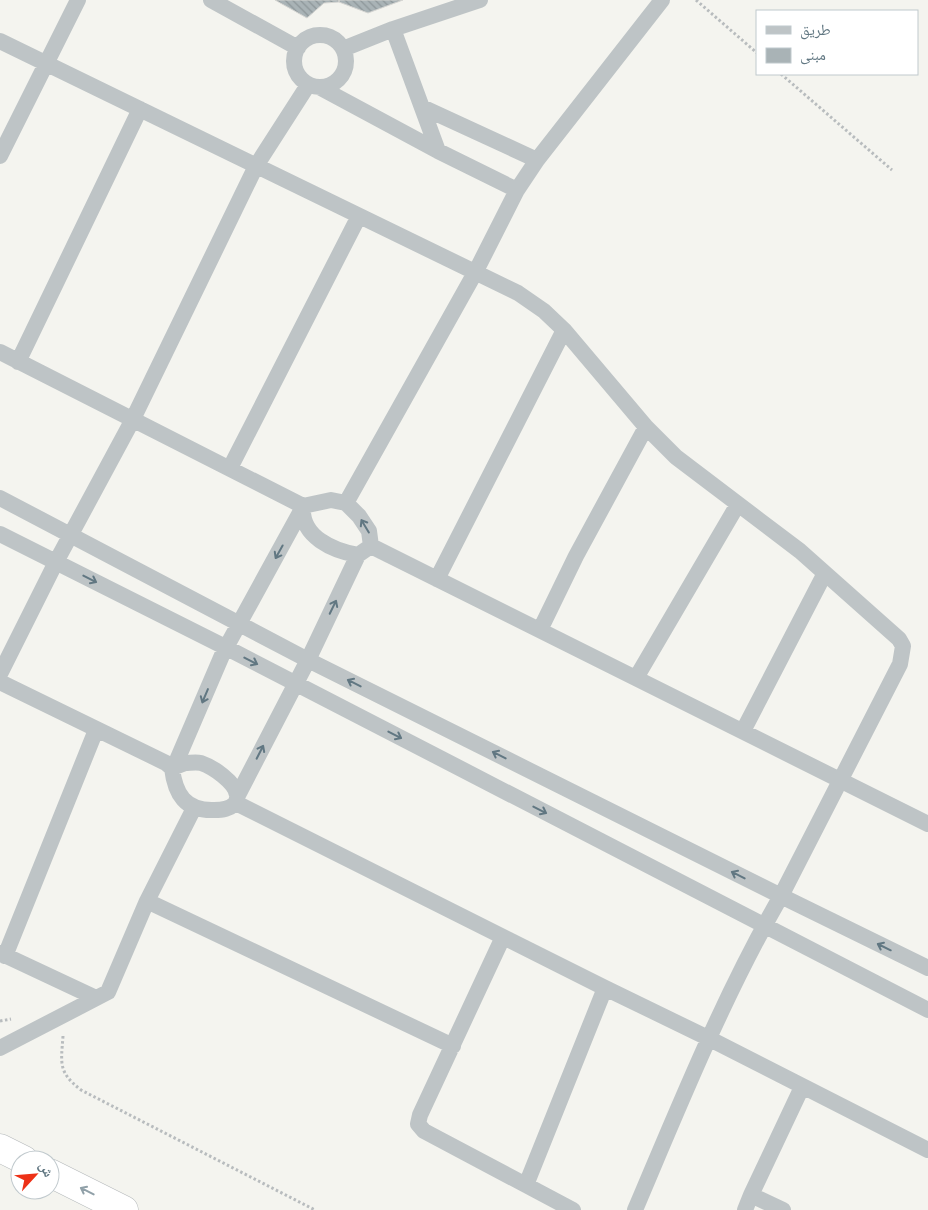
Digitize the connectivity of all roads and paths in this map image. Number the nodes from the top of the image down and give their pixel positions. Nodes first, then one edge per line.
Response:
1 (78, 0) edge
2 (211, 0) edge
3 (480, 0) edge
4 (662, 0) edge
5 (696, 0) edge
6 (393, 29) junction
7 (0, 41) edge
8 (298, 48) junction
9 (343, 49) junction
10 (756, 52) edge
11 (46, 63) junction
12 (782, 75) edge
13 (314, 86) junction
14 (422, 108) junction
15 (140, 109) junction
16 (438, 151) junction
17 (0, 156) edge
18 (537, 160) junction
19 (256, 166) junction
20 (892, 170) dead end
21 (517, 190) junction
22 (359, 216) junction
23 (476, 272) junction
24 (564, 330) junction
25 (0, 352) edge
26 (18, 362) junction
27 (132, 421) junction
28 (646, 427) junction
29 (230, 468) junction
30 (0, 498) edge
31 (346, 503) junction
32 (738, 504) junction
33 (303, 508) junction
34 (0, 534) edge
35 (72, 534) junction
36 (364, 550) junction
37 (56, 562) junction
38 (825, 573) junction
39 (437, 579) junction
40 (239, 623) junction
41 (540, 630) junction
42 (227, 648) junction
43 (308, 660) junction
44 (0, 674) edge
45 (636, 678) junction
46 (0, 682) edge
47 (296, 684) junction
48 (96, 730) junction
49 (743, 731) junction
50 (174, 766) junction
51 (839, 780) junction
52 (237, 799) junction
53 (194, 808) junction
54 (928, 824) edge
55 (781, 896) junction
56 (147, 900) junction
57 (765, 924) junction
58 (503, 937) junction
59 (3, 954) edge
60 (928, 968) edge
61 (605, 988) junction
62 (96, 998) junction
63 (928, 1010) edge
64 (62, 1014) junction
65 (708, 1038) junction
66 (453, 1046) junction
67 (0, 1048) edge
68 (802, 1087) junction
69 (928, 1150) edge
70 (60, 1178) edge
71 (526, 1185) junction
72 (751, 1195) junction
73 (124, 1210) edge
74 (315, 1210) edge
75 (573, 1210) edge
76 (635, 1210) edge
77 (745, 1210) edge
78 (783, 1210) edge

1 - 11 street
2 - 8 street
3 - 6 street
4 - 18 street
5 - 10 path
6 - 9 street
6 - 14 street
7 - 11 street
8 - 9 street
8 - 13 street
9 - 13 street
11 - 15 street
11 - 17 street
12 - 20 path
13 - 16 street
13 - 19 street
14 - 16 street
14 - 18 street
15 - 19 street
15 - 26 street
16 - 21 street
18 - 21 street
19 - 22 street
19 - 27 street
21 - 23 street
22 - 23 street
22 - 29 street
23 - 24 street
23 - 31 street
24 - 28 street
24 - 39 street
25 - 26 street
26 - 27 street
27 - 29 street
27 - 35 street
28 - 32 street
28 - 41 street
29 - 33 street
30 - 35 street
31 - 33 street
36 -> 31 street
32 - 38 street
32 - 45 street
33 - 36 street
33 -> 40 street
34 - 37 street
35 - 37 street
35 - 40 street
36 - 39 street
43 -> 36 street
37 -> 42 street
37 - 44 street
38 - 49 street
38 - 51 street
39 - 41 street
40 - 42 street
40 - 43 street
41 - 45 street
42 -> 47 street
42 -> 50 street
43 - 47 street
55 -> 43 street
45 - 49 street
46 - 48 street
52 -> 47 street
47 -> 57 street
48 - 50 street
48 - 59 street
49 - 51 street
50 - 52 street
50 - 53 street
51 - 54 street
51 - 55 street
52 - 53 street
52 - 58 street
53 - 56 street
55 - 57 street
60 -> 55 street
56 - 62 street
56 - 66 street
57 - 63 street
57 - 65 street
58 - 61 street
58 - 66 street
59 - 62 street
61 - 65 street
61 - 71 street
62 - 64 street
64 - 67 street
64 - 74 path
65 - 68 street
65 - 76 street
66 - 71 street
68 - 69 street
68 - 72 street
73 -> 70 highway
71 - 75 street
72 - 77 street
72 - 78 street

